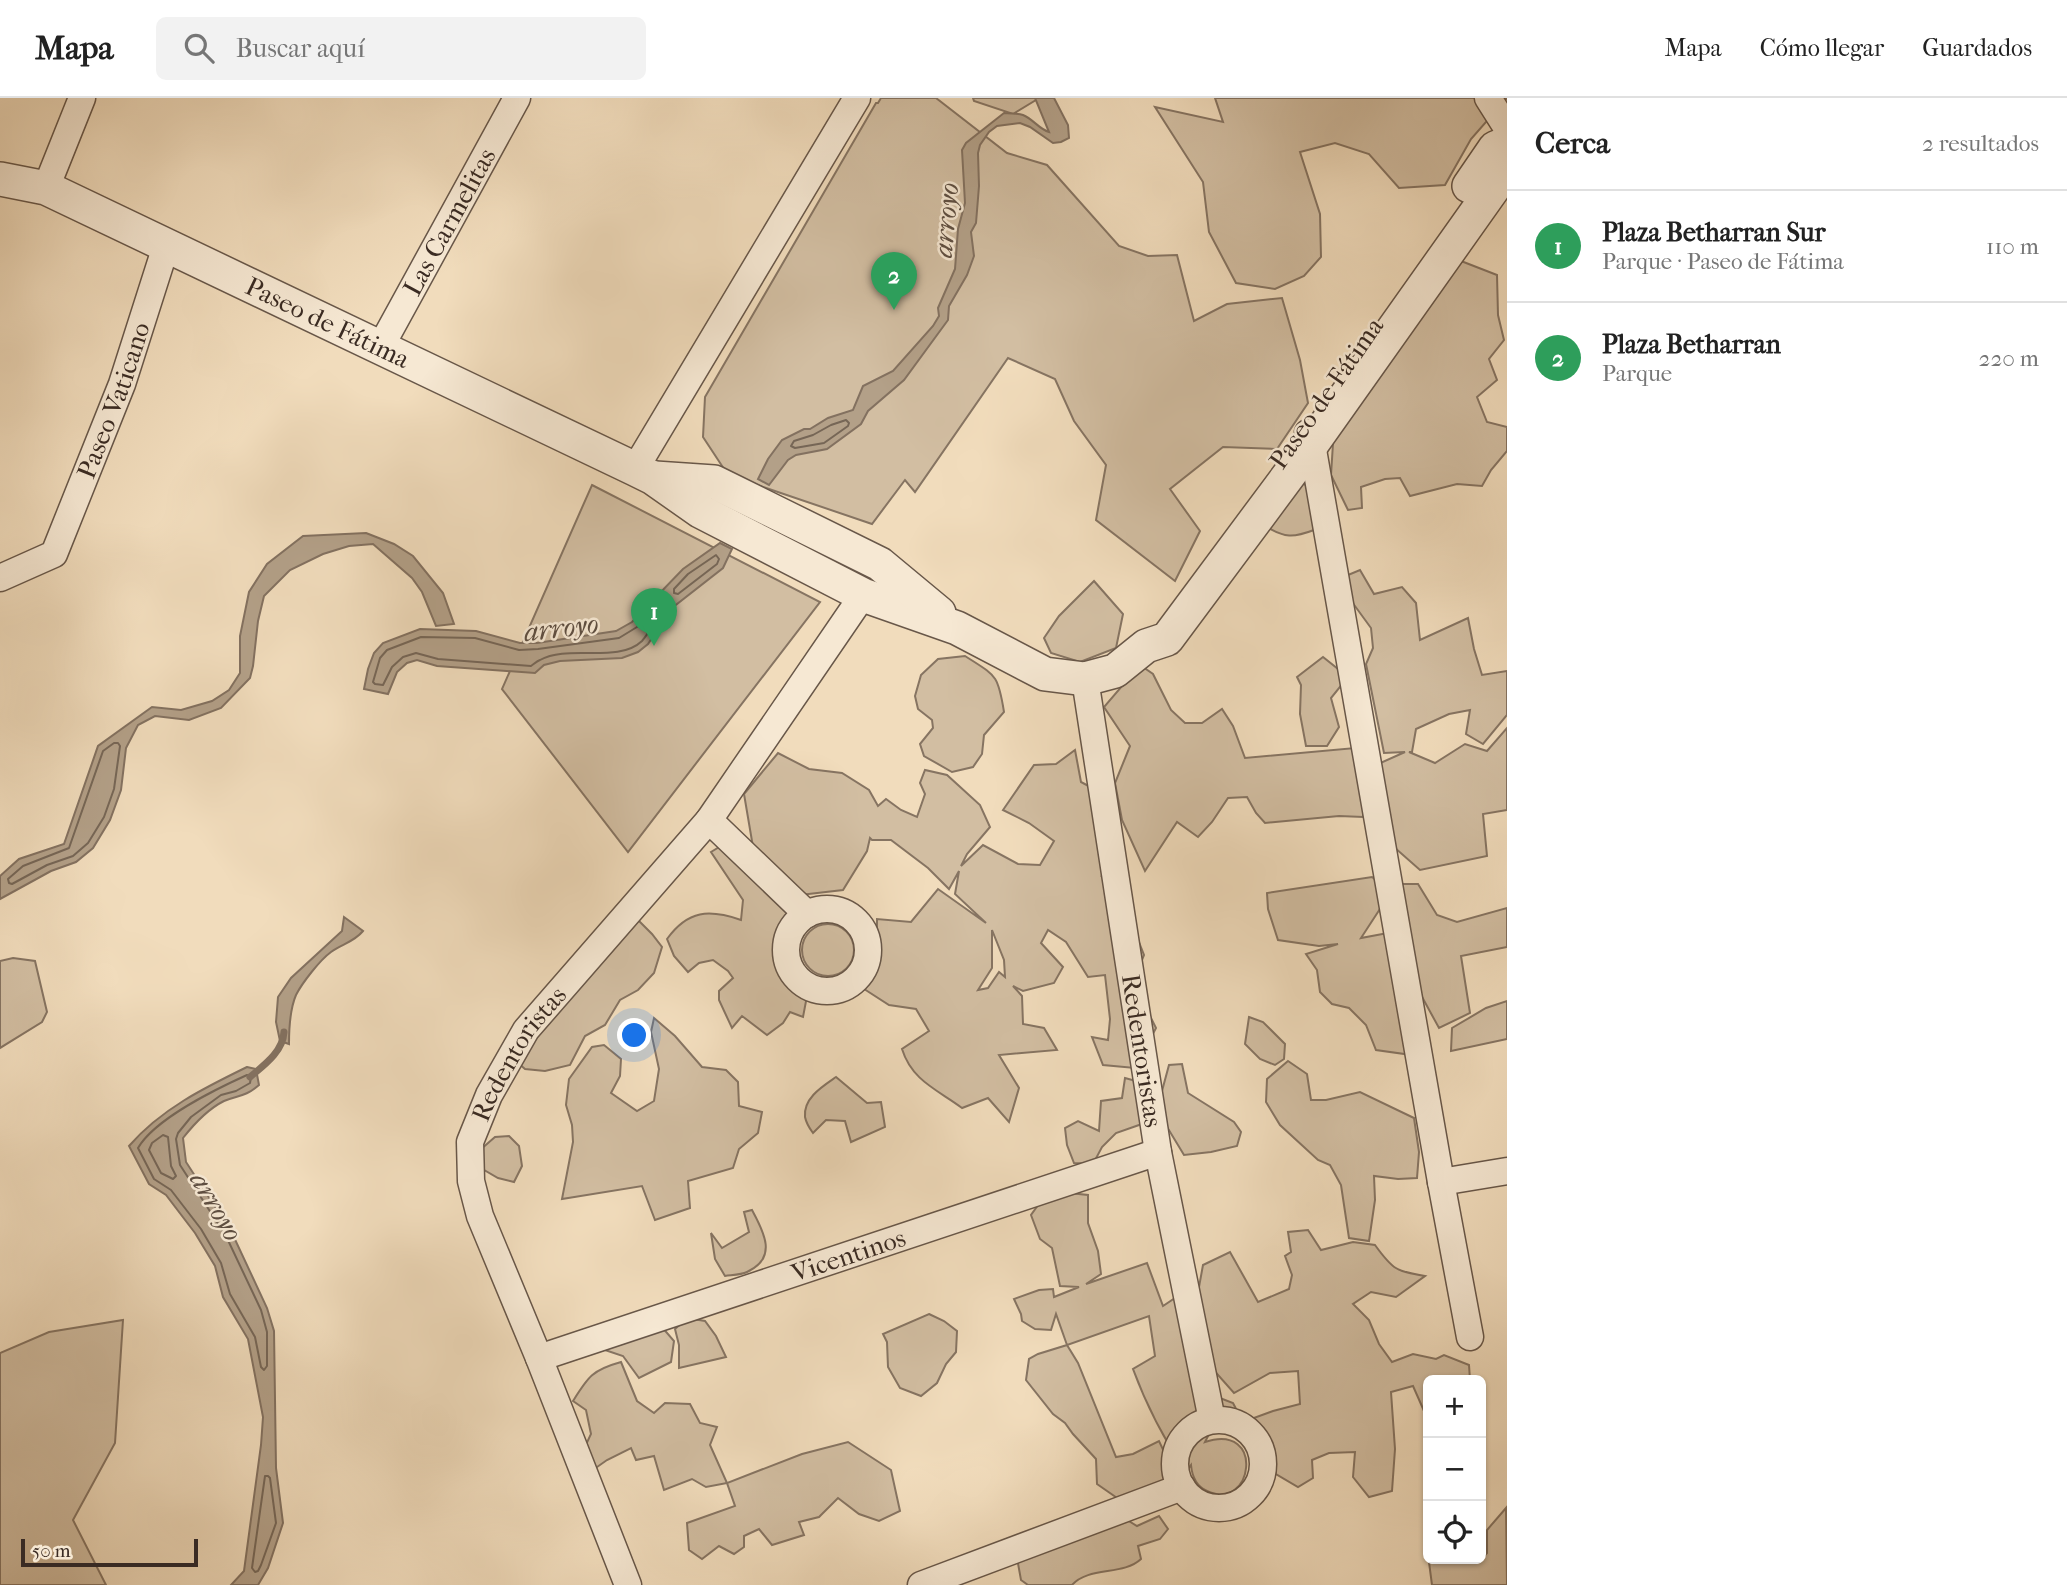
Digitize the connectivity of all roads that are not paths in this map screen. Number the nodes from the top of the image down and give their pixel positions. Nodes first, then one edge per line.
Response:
1 (82, 98) edge
2 (517, 98) edge
3 (857, 98) edge
4 (1488, 98) edge
5 (1507, 128) edge
6 (1507, 143) edge
7 (1507, 169) edge
8 (0, 178) edge
9 (46, 188) junction
10 (166, 246) junction
11 (380, 348) junction
12 (1309, 435) junction
13 (644, 474) junction
14 (0, 578) edge
15 (863, 595) junction
16 (957, 628) junction
17 (1085, 679) junction
18 (709, 820) junction
19 (807, 914) dead end
20 (1158, 1152) junction
21 (1507, 1171) edge
22 (1441, 1182) junction
23 (1471, 1337) dead end
24 (539, 1358) junction
25 (1212, 1420) junction
26 (1182, 1487) junction
27 (934, 1583) edge
28 (628, 1585) edge

1 - 9 street
2 - 11 street, Las Carmelitas
3 - 13 street
4 - 5 street
6 - 12 street, Paseo de Fátima
7 - 12 street, Paseo de Fátima
8 - 9 street, Paseo de Fátima
9 - 10 street, Paseo de Fátima
10 - 11 street, Paseo de Fátima
10 - 14 street, Paseo Vaticano
11 - 13 street, Paseo de Fátima
12 - 17 street, Paseo de Fátima
12 - 22 street
13 - 15 street, Paseo de Fátima
13 - 16 street, Paseo de Fátima
15 - 16 street, Paseo de Fátima
15 - 18 street, Redentoristas
16 - 17 street, Paseo de Fátima
17 - 20 street, Redentoristas
18 - 19 street
18 - 24 street, Redentoristas
20 - 24 street, Vicentinos
20 - 25 street, Redentoristas
21 - 22 street
22 - 23 street
24 - 28 street, Redentoristas
25 - 26 street
25 - 26 street
26 - 27 street

